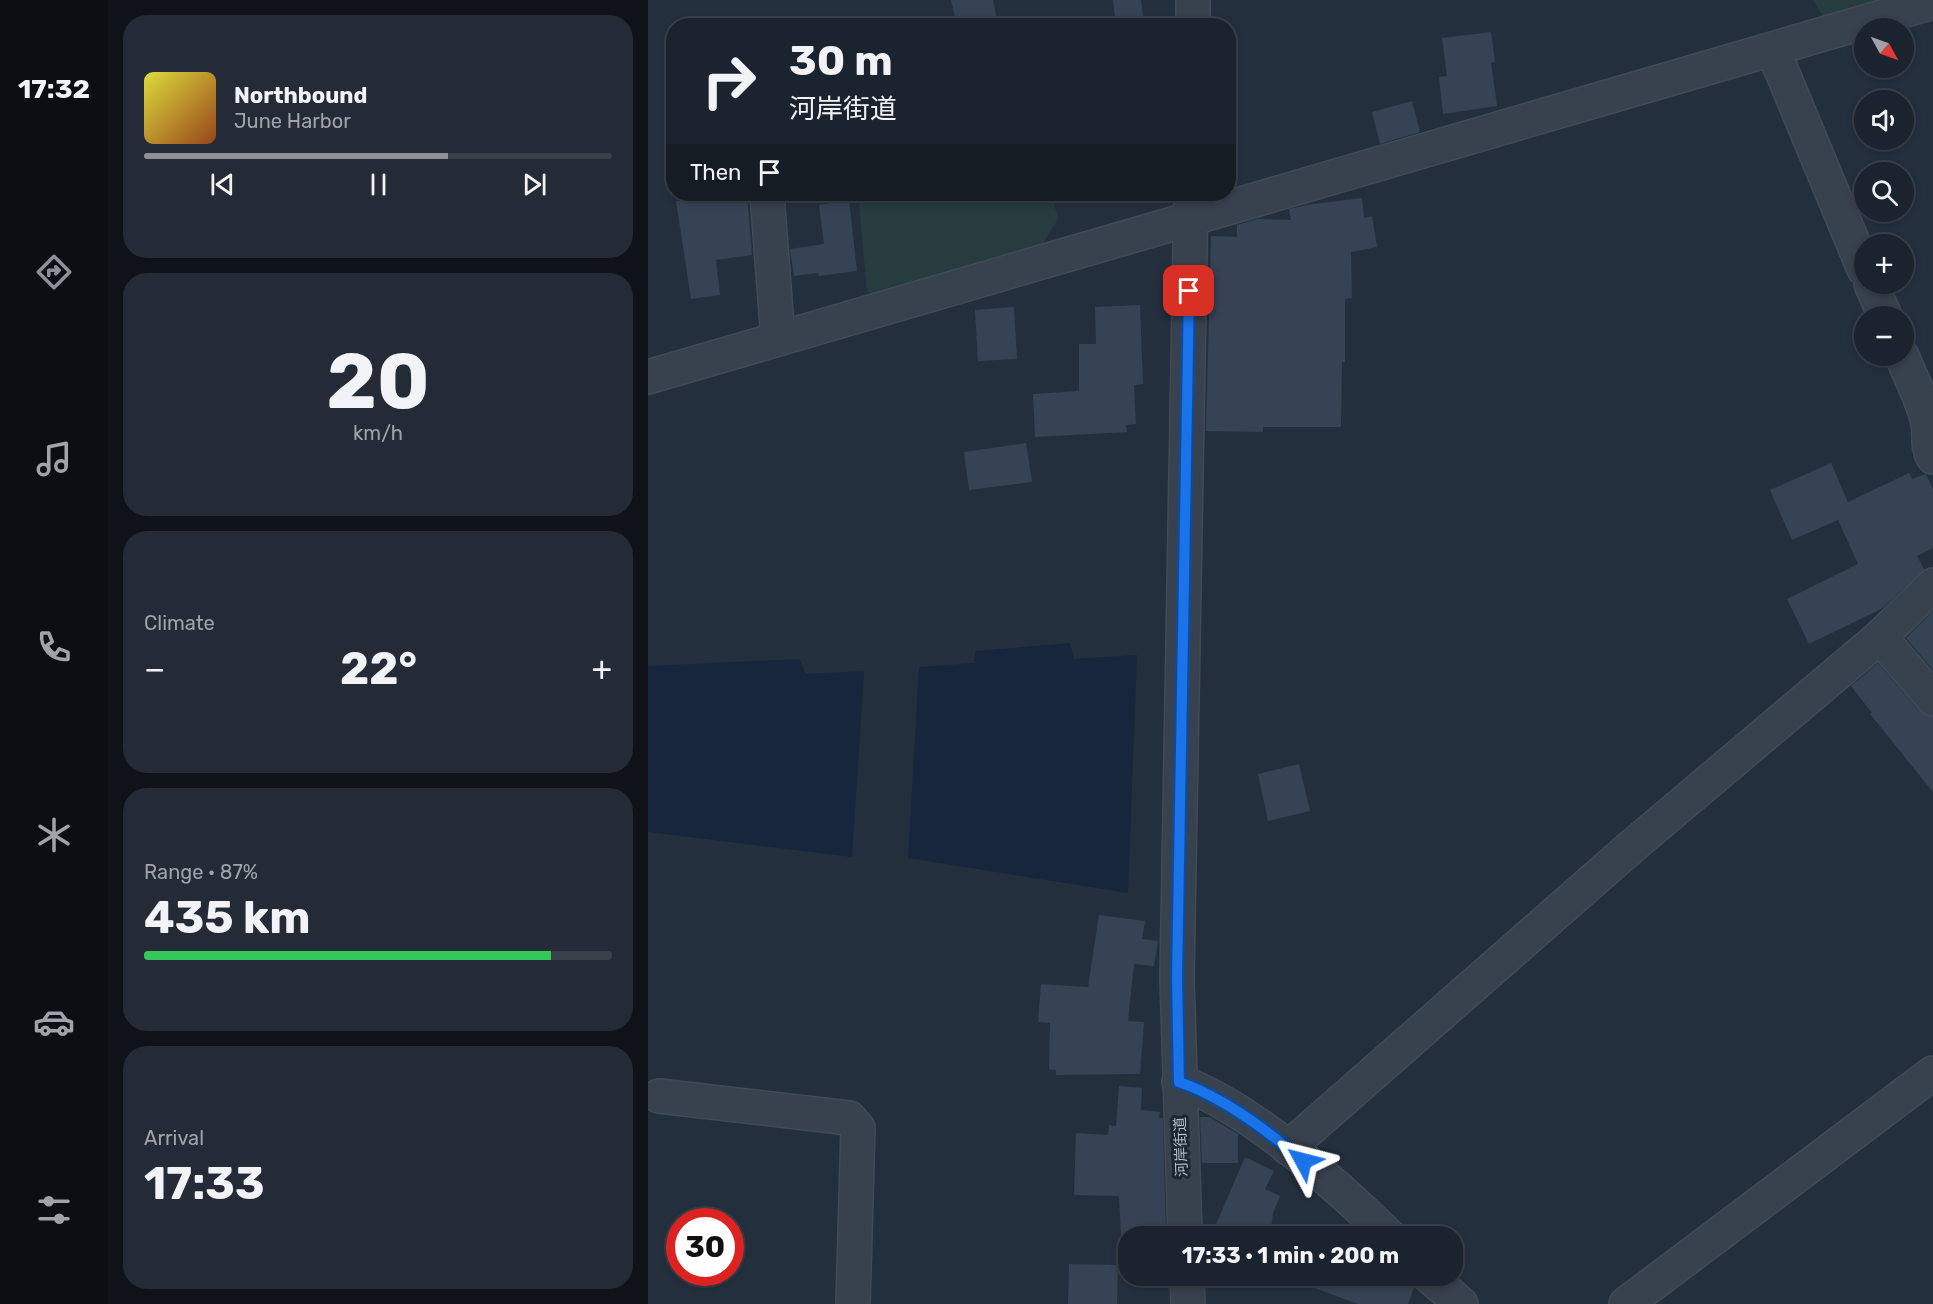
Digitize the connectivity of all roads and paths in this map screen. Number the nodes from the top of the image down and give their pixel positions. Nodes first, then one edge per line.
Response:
1 (1194, 0) edge
2 (1933, 2) edge
3 (1193, 18) edge
4 (1773, 50) junction
5 (1236, 195) edge
6 (768, 201) edge
7 (1213, 201) edge
8 (1191, 207) edge
9 (1854, 245) edge
10 (778, 339) junction
11 (1906, 366) edge
12 (648, 377) edge
13 (1933, 457) edge
14 (1933, 585) edge
15 (1880, 637) junction
16 (1933, 699) edge
17 (1933, 1073) edge
18 (1179, 1082) junction
19 (659, 1096) dead end
20 (1288, 1148) junction
21 (1185, 1226) edge
22 (1379, 1226) edge
23 (1187, 1286) edge
24 (1429, 1286) edge
25 (853, 1304) edge
26 (1188, 1304) edge
27 (1461, 1304) edge
28 (1626, 1304) edge

1 - 3 street
2 - 4 street
4 - 5 street
4 - 9 street
6 - 10 street
7 - 8 street
8 - 10 street
8 - 18 street, 河岸街道
10 - 12 street
11 - 13 street
14 - 15 street
15 - 16 street
15 - 20 street
17 - 28 street
18 - 20 street
18 - 21 street, 河岸街道
19 - 25 street
20 - 22 street
23 - 26 street
24 - 27 street

